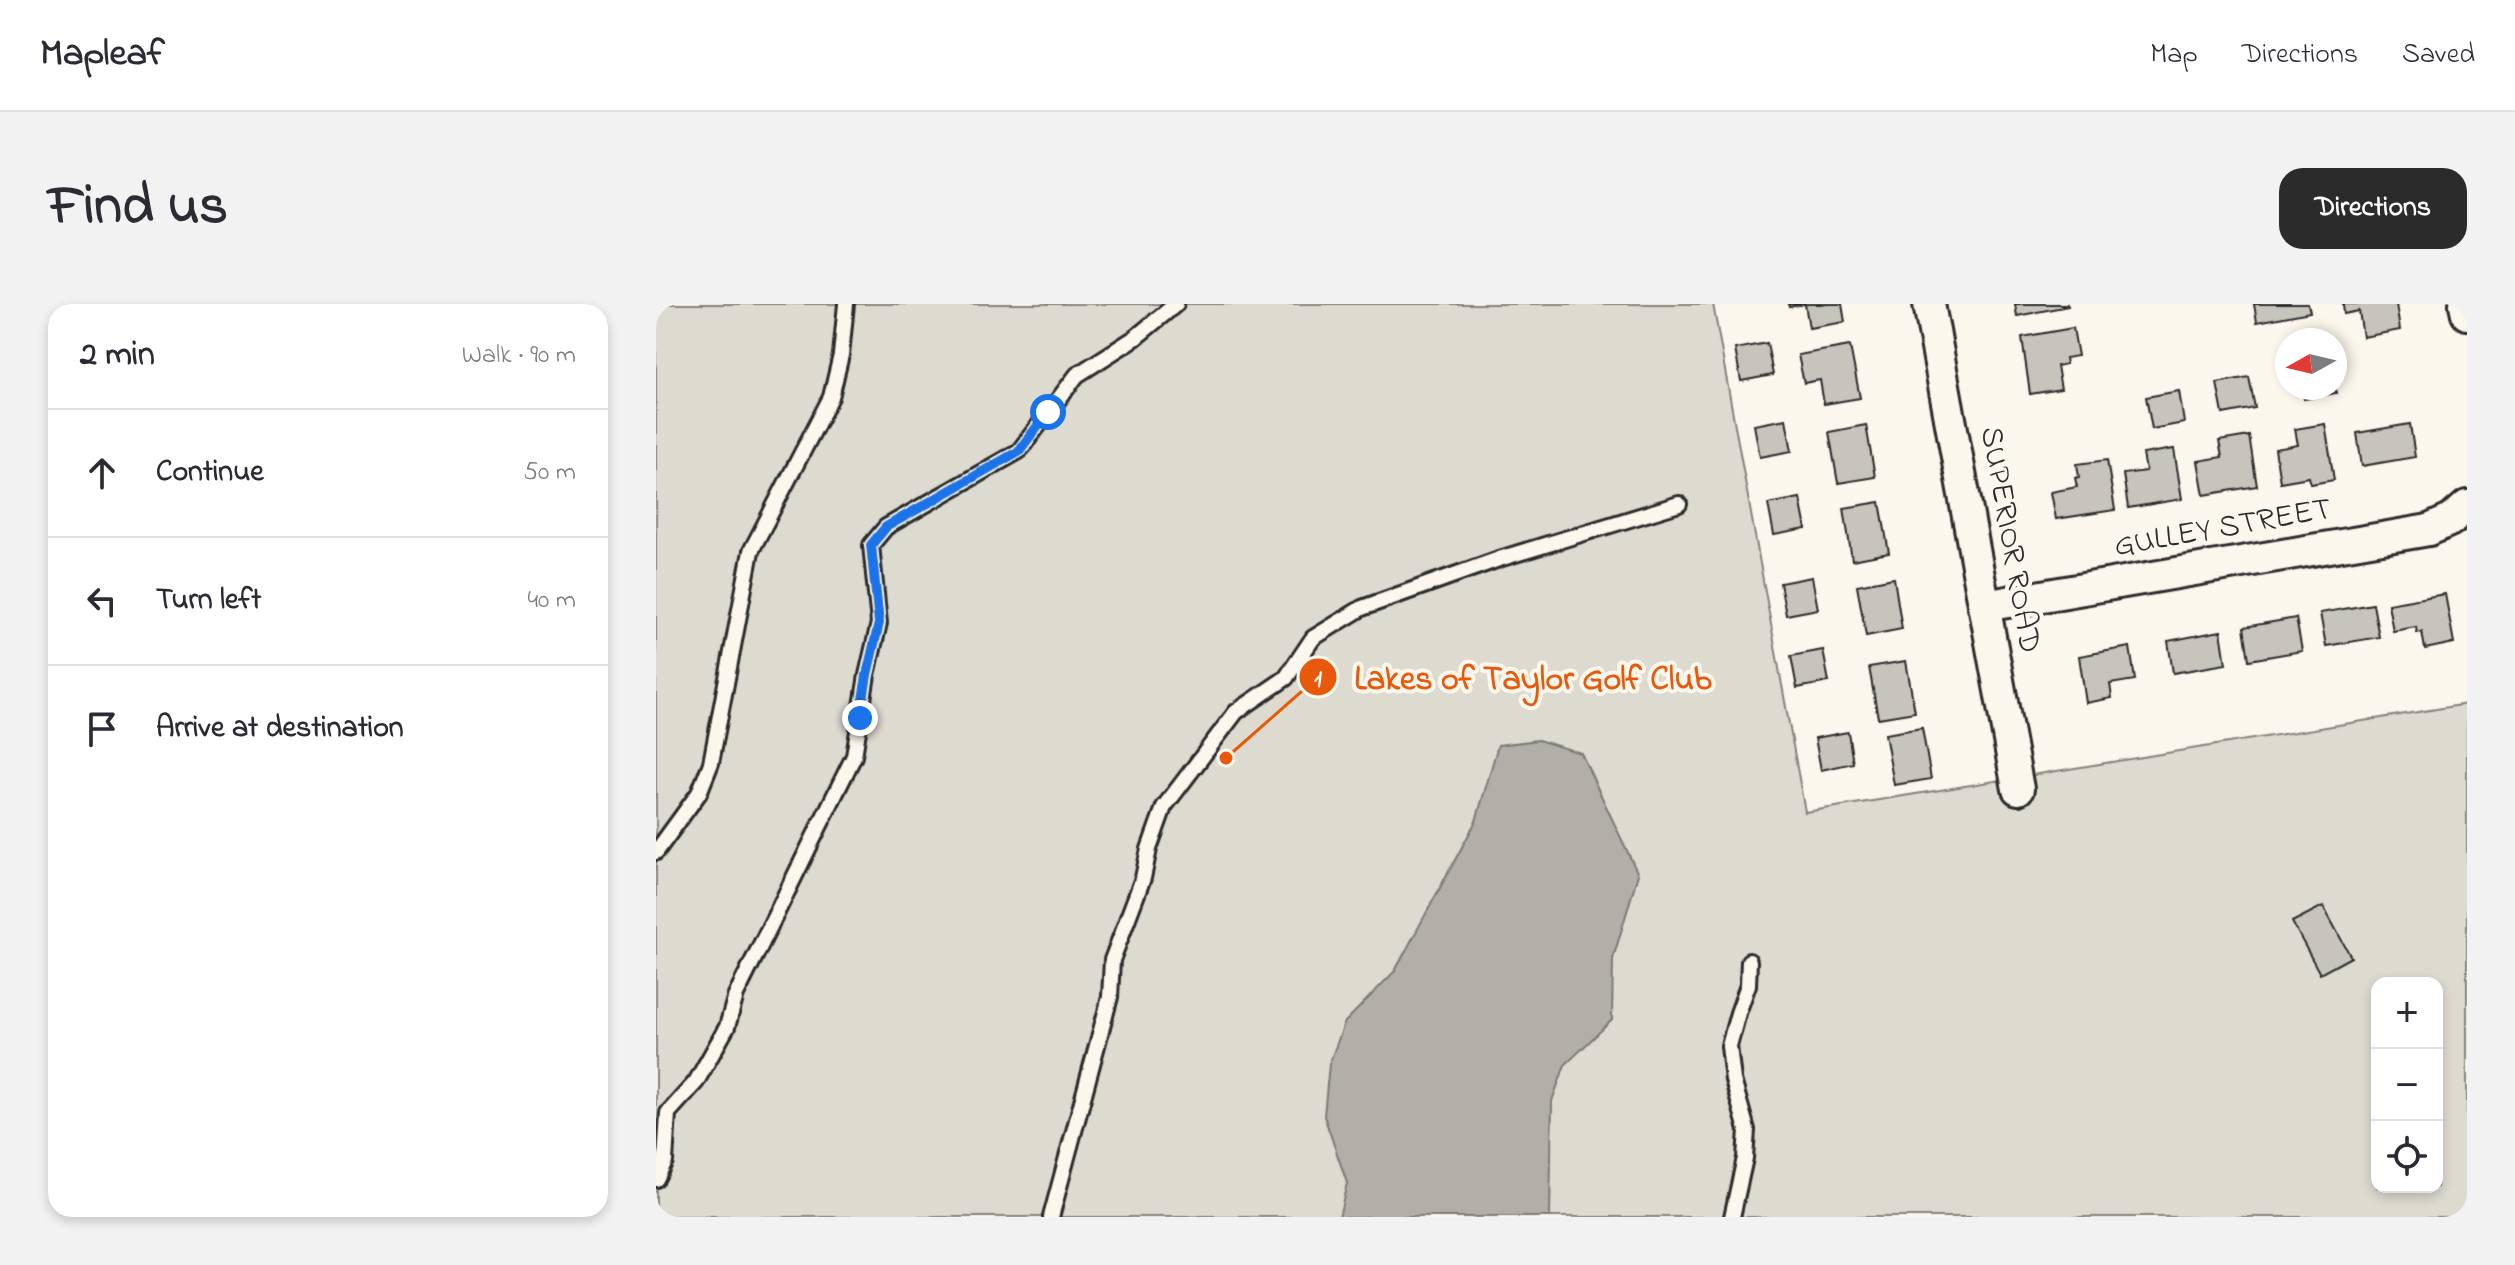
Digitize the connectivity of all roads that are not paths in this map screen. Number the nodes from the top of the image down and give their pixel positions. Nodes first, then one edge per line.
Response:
1 (846, 304) edge
2 (1176, 304) edge
3 (1929, 304) edge
4 (2465, 304) edge
5 (2467, 314) edge
6 (1679, 504) dead end
7 (2467, 506) edge
8 (1984, 606) junction
9 (2018, 789) dead end
10 (656, 852) edge
11 (1749, 961) dead end
12 (656, 1179) edge
13 (1051, 1217) edge
14 (1732, 1217) edge

1 - 10 lane
2 - 12 lane
3 - 8 street, SUPERIOR ROAD
4 - 5 street
6 - 13 lane
7 - 8 street, GULLEY STREET
8 - 9 street, SUPERIOR ROAD
11 - 14 lane

